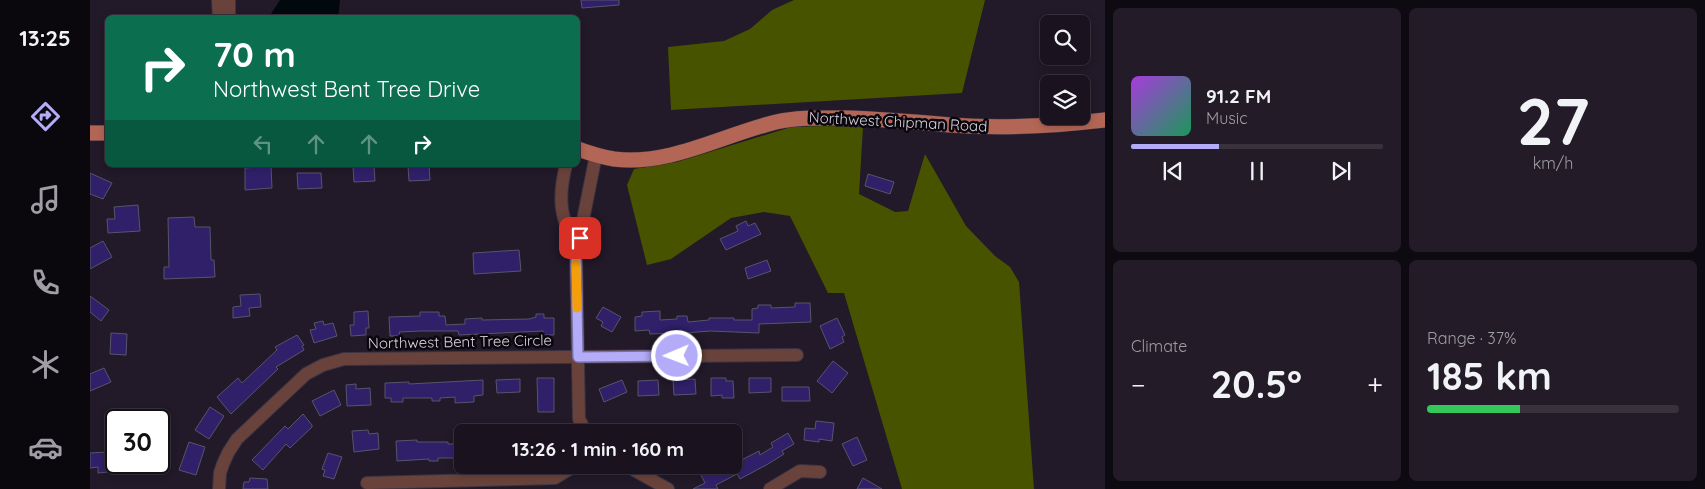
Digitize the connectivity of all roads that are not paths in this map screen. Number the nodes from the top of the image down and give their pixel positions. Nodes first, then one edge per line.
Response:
1 (218, 0) edge
2 (229, 0) edge
3 (219, 15) edge
4 (229, 15) edge
5 (1105, 120) edge
6 (90, 133) edge
7 (105, 133) edge
8 (580, 149) edge
9 (596, 155) junction
10 (566, 167) edge
11 (576, 255) junction
12 (797, 355) dead end
13 (578, 357) junction
14 (582, 424) edge
15 (820, 472) dead end
16 (561, 474) edge
17 (641, 474) edge
18 (367, 483) dead end
19 (219, 489) edge
20 (668, 489) edge
21 (770, 489) edge

1 - 3 street
2 - 4 street
5 - 9 main road, Northwest Chipman Road
6 - 7 main road
8 - 9 main road, Northwest Chipman Road
9 - 11 street
10 - 11 street
11 - 13 street
12 - 13 street, Northwest Bent Tree Circle
13 - 14 street
13 - 19 street, Northwest Bent Tree Circle
15 - 21 street
16 - 18 street
17 - 20 street

